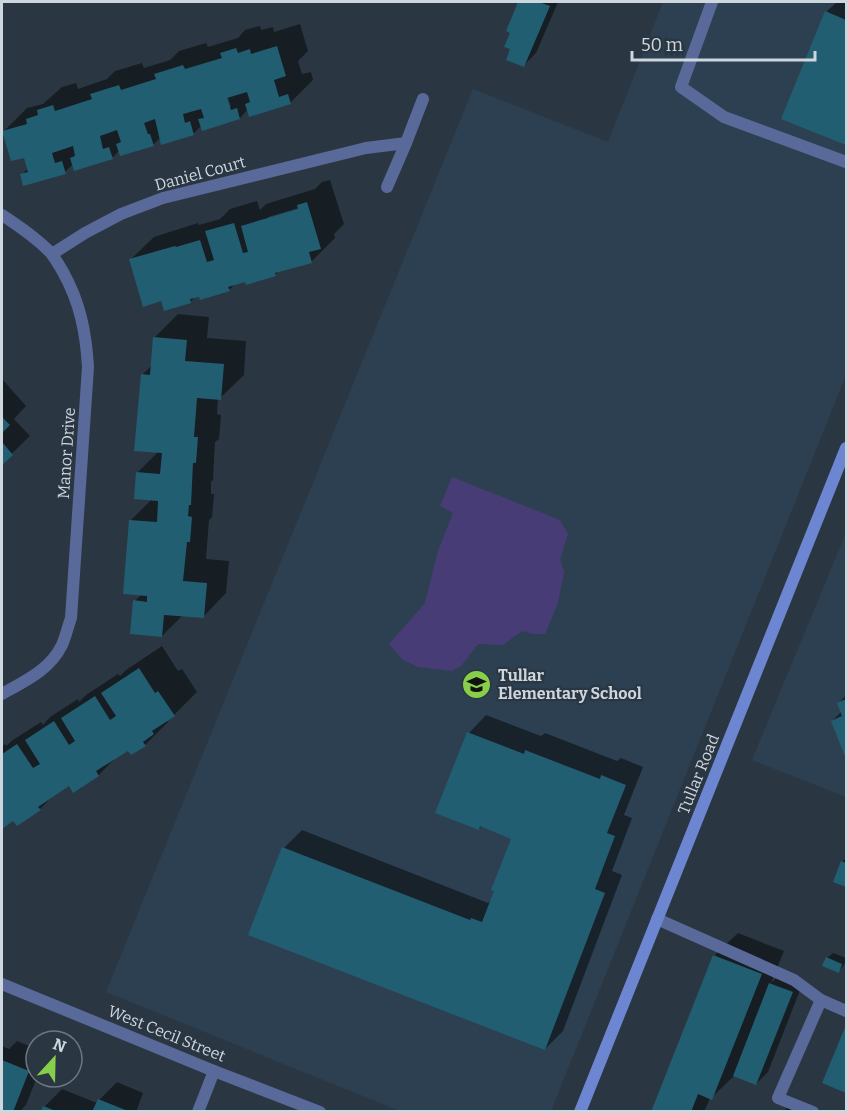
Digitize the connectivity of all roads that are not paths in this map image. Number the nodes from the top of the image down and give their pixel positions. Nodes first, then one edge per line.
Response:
1 (712, 2) edge
2 (423, 99) dead end
3 (406, 142) junction
4 (846, 162) edge
5 (387, 187) dead end
6 (2, 215) edge
7 (52, 254) junction
8 (846, 448) edge
9 (2, 694) edge
10 (657, 919) junction
11 (2, 984) edge
12 (820, 1000) junction
13 (846, 1011) edge
14 (214, 1071) junction
15 (198, 1112) edge
16 (320, 1112) edge
17 (580, 1112) edge
18 (813, 1112) edge

1 - 4 street
2 - 3 street
3 - 5 street
3 - 7 street, Daniel Court
6 - 7 street, Manor Drive
7 - 9 street, Manor Drive
8 - 10 main road, Tullar Road
10 - 12 street
10 - 17 main road, Tullar Road
11 - 14 street, West Cecil Street
12 - 13 street
12 - 18 street
14 - 15 street
14 - 16 street, West Cecil Street

